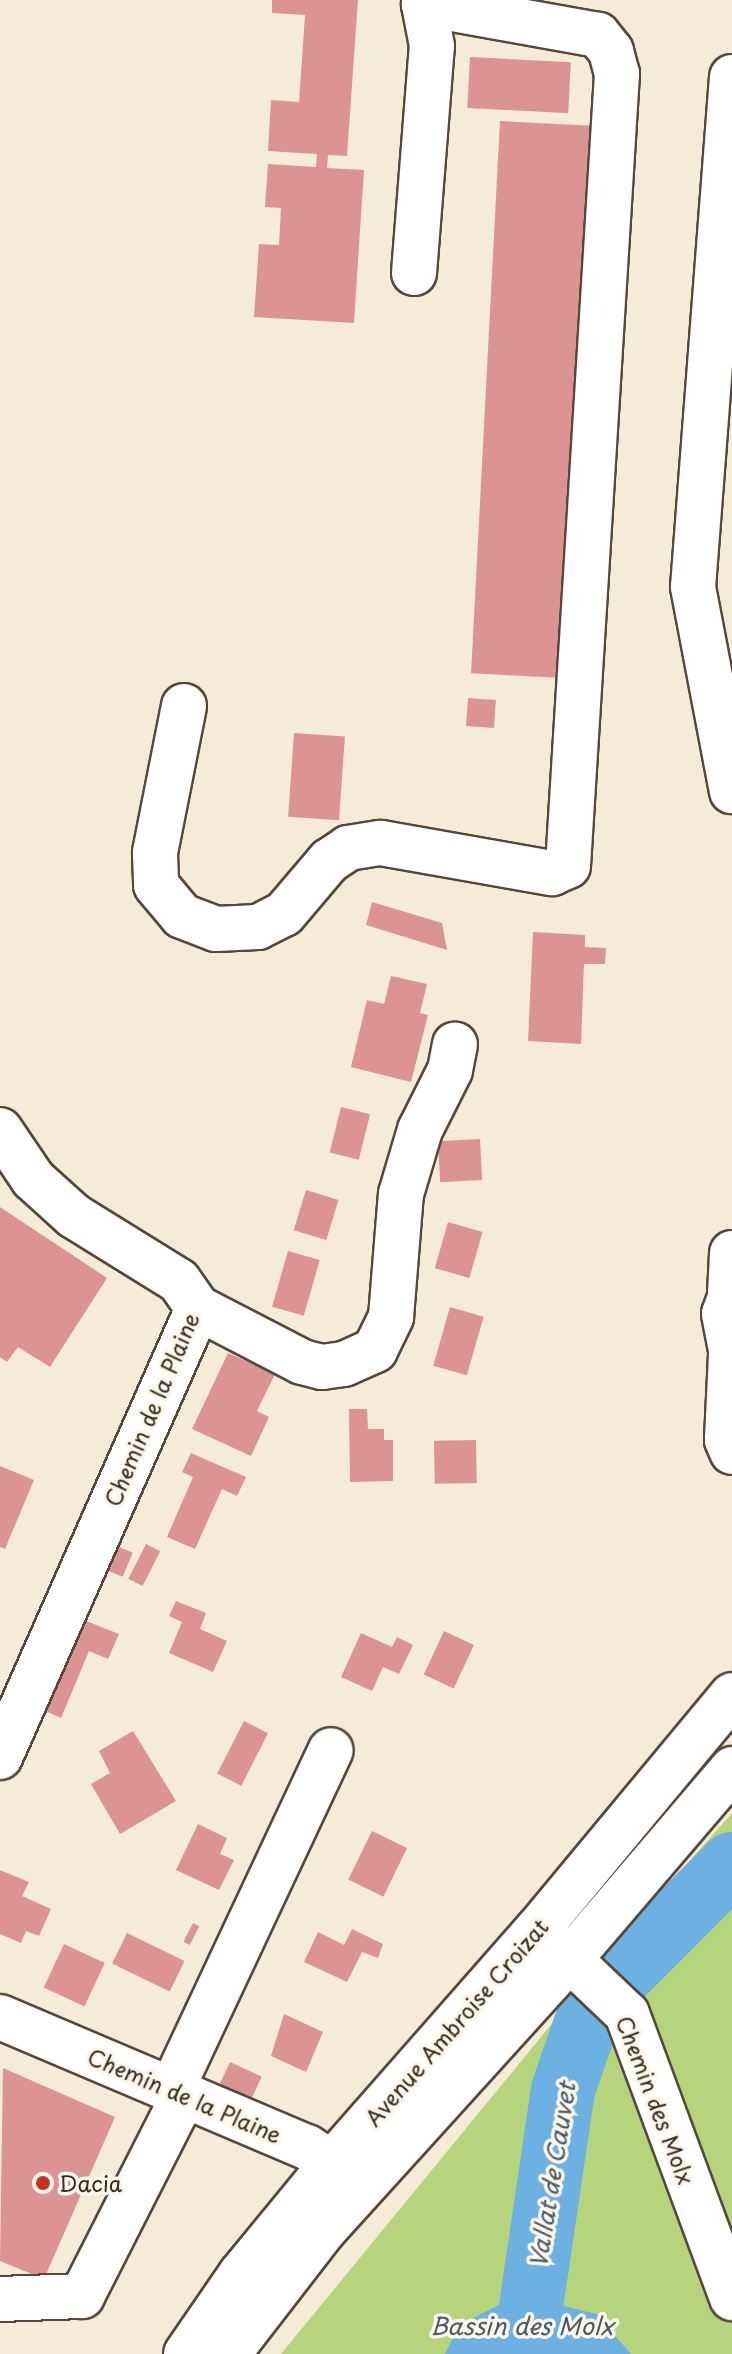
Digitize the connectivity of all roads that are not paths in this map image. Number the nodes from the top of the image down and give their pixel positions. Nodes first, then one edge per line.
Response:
1 (424, 2) edge
2 (732, 77) edge
3 (414, 273) dead end
4 (184, 706) dead end
5 (732, 791) edge
6 (455, 1044) dead end
7 (0, 1130) edge
8 (731, 1280) edge
9 (198, 1308) junction
10 (732, 1354) edge
11 (732, 1452) edge
12 (732, 1695) edge
13 (331, 1750) dead end
14 (0, 1757) edge
15 (732, 1769) edge
16 (538, 1929) junction
17 (593, 1979) junction
18 (0, 2017) edge
19 (178, 2092) junction
20 (348, 2173) junction
21 (732, 2298) edge
22 (0, 2299) edge
23 (186, 2354) edge
24 (228, 2354) edge

1 - 3 street
1 - 4 street
2 - 5 street
6 - 9 street
7 - 9 street, Chemin de la Plaine
8 - 10 street
9 - 14 street, Chemin de la Plaine
10 - 11 street
12 - 16 street, Avenue Ambroise Croizat
13 - 19 street
15 - 17 street, Avenue Ambroise Croizat
16 - 17 street, Chemin des Molx
16 - 20 street, Avenue Ambroise Croizat
17 - 20 street, Avenue Ambroise Croizat
17 - 21 street, Chemin des Molx
18 - 19 street, Chemin de la Plaine
19 - 20 street, Chemin de la Plaine
19 - 22 street
20 - 23 street, Avenue Ambroise Croizat
20 - 24 street, Avenue Ambroise Croizat

